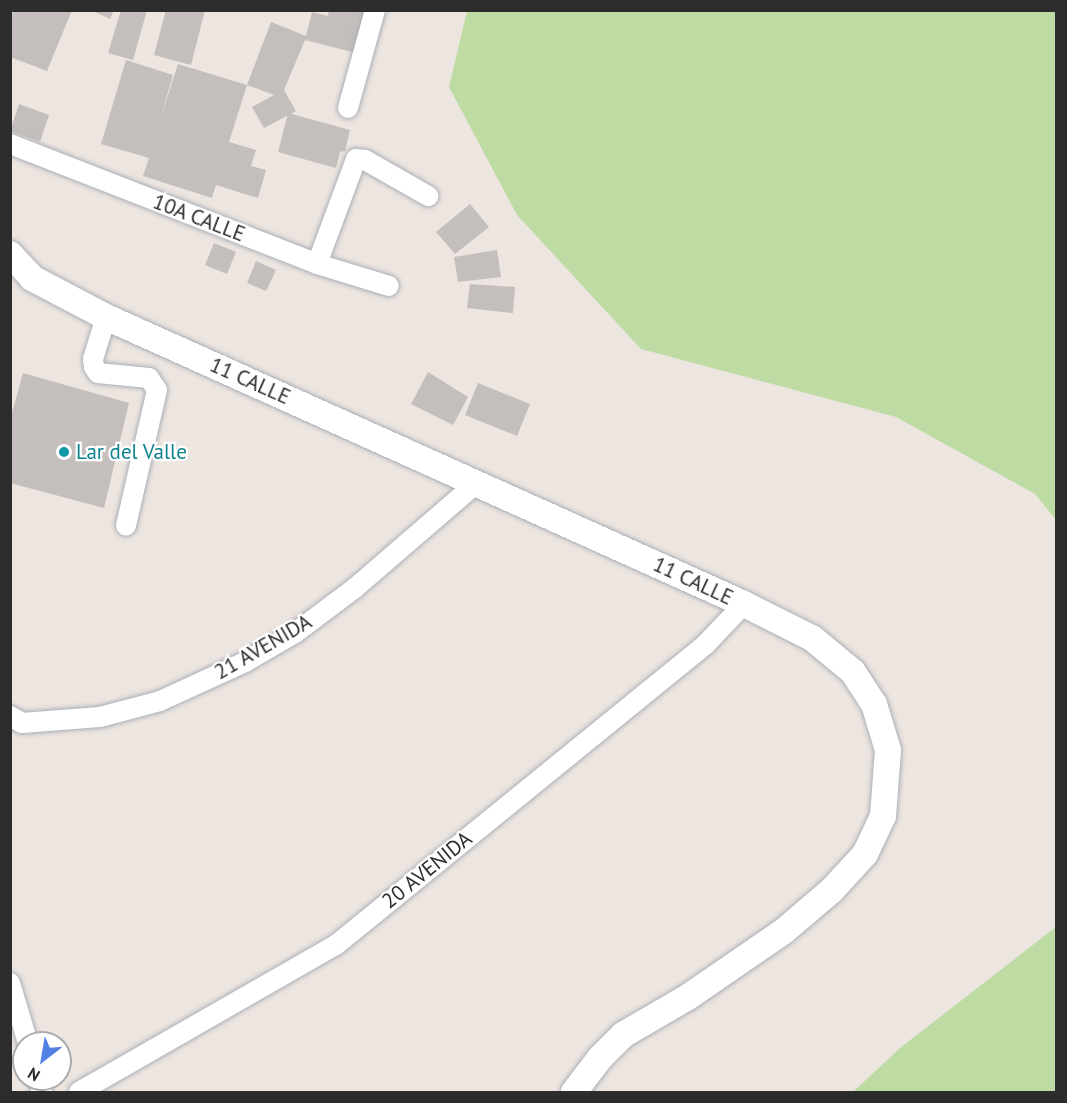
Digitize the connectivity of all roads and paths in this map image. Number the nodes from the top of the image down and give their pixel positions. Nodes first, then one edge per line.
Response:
1 (375, 10) edge
2 (348, 108) dead end
3 (10, 144) edge
4 (428, 196) dead end
5 (10, 254) edge
6 (317, 264) junction
7 (21, 274) edge
8 (389, 286) dead end
9 (106, 317) junction
10 (478, 482) junction
11 (126, 525) dead end
12 (744, 604) junction
13 (10, 716) edge
14 (10, 984) edge
15 (24, 1031) edge
16 (79, 1092) edge
17 (574, 1092) edge

1 - 2 street
3 - 6 street, 10A CALLE
4 - 6 street
5 - 7 street, 11 CALLE
6 - 8 street, 10A CALLE
7 - 9 street, 11 CALLE
9 - 10 street, 11 CALLE
9 - 11 street
10 - 12 street, 11 CALLE
10 - 13 street, 21 AVENIDA
12 - 16 street, 20 AVENIDA
12 - 17 street, 11 CALLE
14 - 15 street

